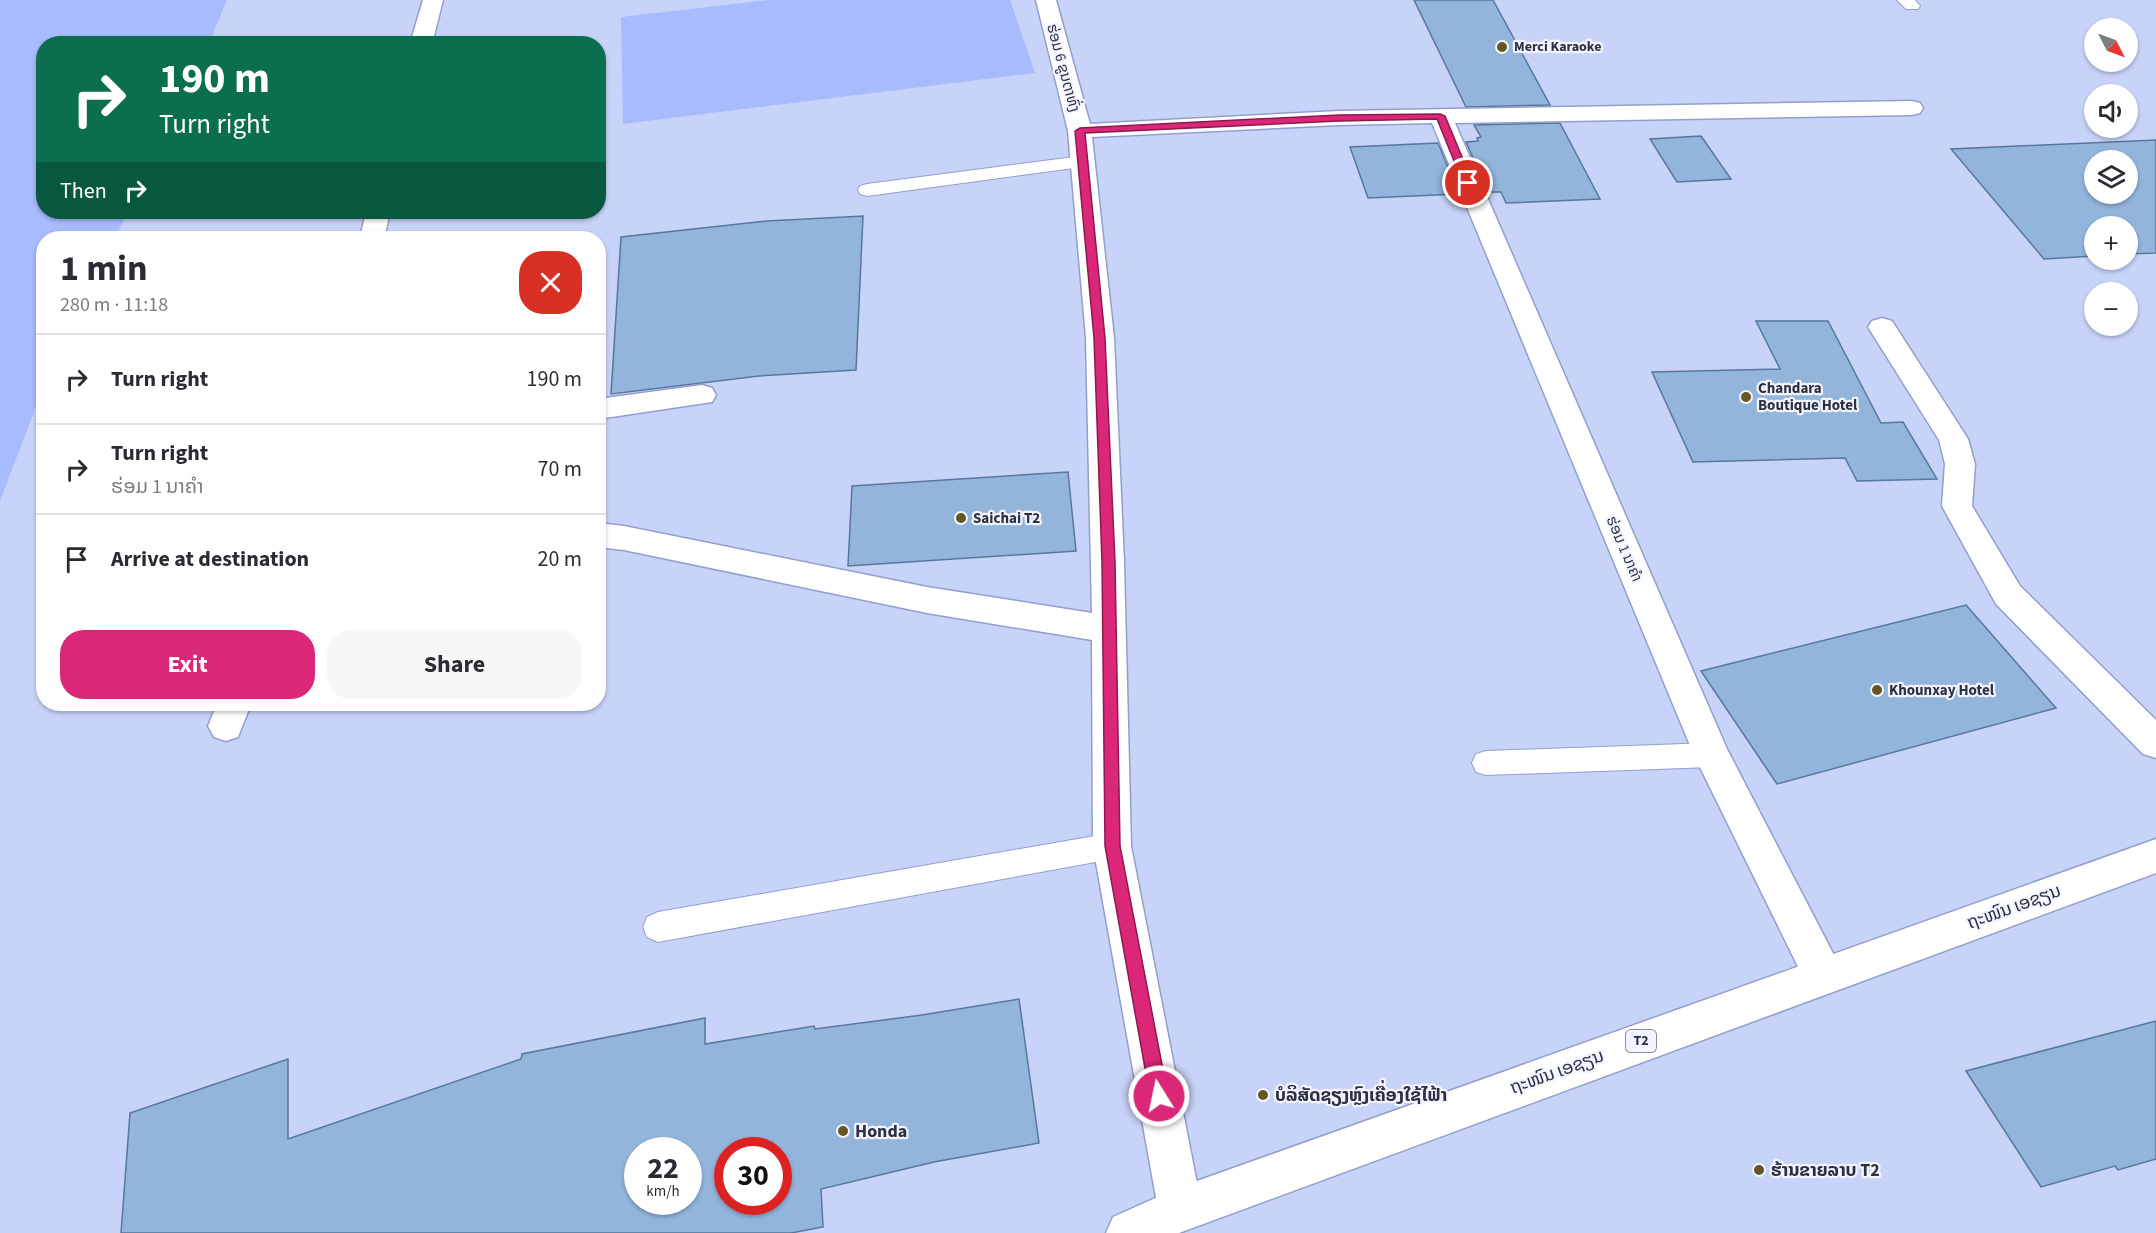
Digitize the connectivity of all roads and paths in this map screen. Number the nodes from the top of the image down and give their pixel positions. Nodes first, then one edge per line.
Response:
1 (433, 0) edge
2 (1046, 0) edge
3 (424, 36) edge
4 (1912, 108) dead end
5 (1440, 116) junction
6 (1081, 146) junction
7 (867, 190) dead end
8 (1882, 327) dead end
9 (702, 394) dead end
10 (606, 408) edge
11 (606, 536) edge
12 (1109, 629) junction
13 (2156, 743) edge
14 (1712, 755) junction
15 (1486, 763) dead end
16 (1112, 846) junction
17 (2156, 856) edge
18 (658, 927) dead end
19 (1823, 975) junction
20 (1180, 1209) junction
21 (1129, 1233) edge

1 - 3 street
2 - 6 street, ຮ່ອມ 6 ຂູນຕາທົ່ງ
4 - 5 street
5 - 6 street
5 - 14 street, ຮ່ອມ 1 ນາຄຳ
6 - 7 lane
6 - 12 street, ຮ່ອມ 6 ຂູນຕາທົ່ງ
8 - 13 street
9 - 10 street
11 - 12 street
12 - 16 street, ຮ່ອມ 6 ຂູນຕາທົ່ງ
14 - 15 lane
14 - 19 street, ຮ່ອມ 1 ນາຄຳ
16 - 18 lane
16 - 20 street, ຮ່ອມ 6 ຂູນຕາທົ່ງ
17 - 19 street, ຖະໜົນ ເອຊຽນ / T2
19 - 20 street, ຖະໜົນ ເອຊຽນ / T2
20 - 21 street, ຖະໜົນ ເອຊຽນ / T2

